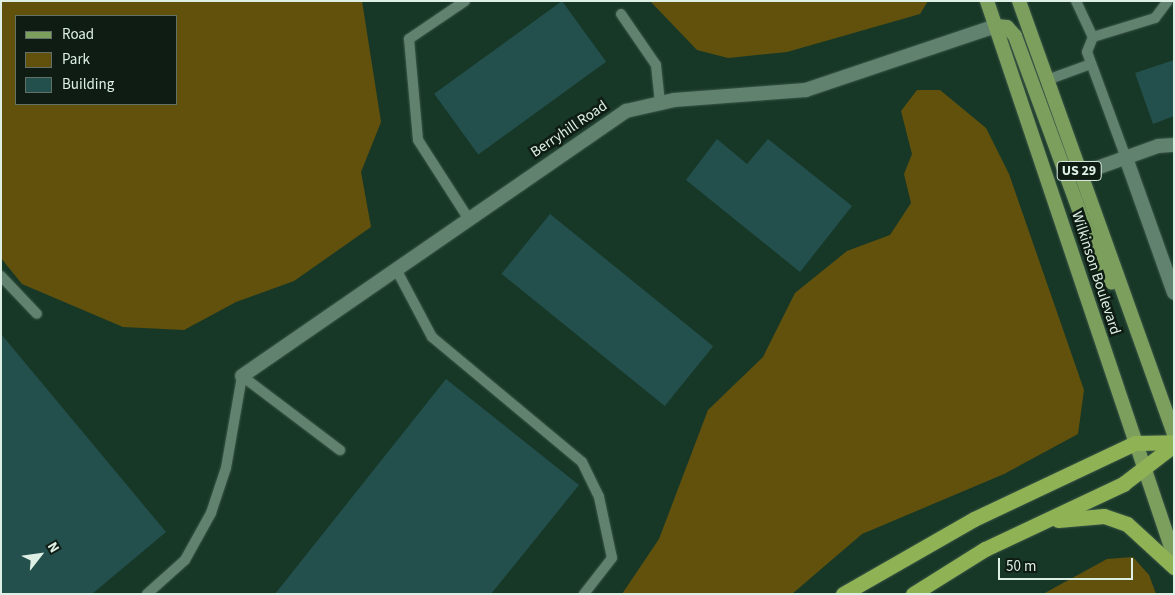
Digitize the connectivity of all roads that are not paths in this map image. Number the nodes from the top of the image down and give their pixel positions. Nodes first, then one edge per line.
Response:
1 (465, 1) edge
2 (987, 1) edge
3 (1019, 1) edge
4 (1076, 1) edge
5 (1168, 1) edge
6 (621, 14) dead end
7 (996, 26) junction
8 (1094, 37) junction
9 (1091, 64) junction
10 (1047, 80) junction
11 (660, 102) junction
12 (1174, 145) edge
13 (1126, 158) junction
14 (1080, 174) junction
15 (468, 218) junction
16 (396, 269) junction
17 (1, 276) edge
18 (1174, 293) edge
19 (37, 314) dead end
20 (1141, 340) junction
21 (242, 376) junction
22 (1174, 434) edge
23 (1134, 443) junction
24 (1174, 443) edge
25 (340, 450) dead end
26 (1144, 472) junction
27 (1042, 523) junction
28 (1174, 556) edge
29 (1174, 567) edge
30 (147, 594) edge
31 (584, 594) edge
32 (843, 594) edge
33 (913, 594) edge

1 - 15 lane
2 - 7 main road, Wilkinson Boulevard / US 29
3 - 10 main road, Wilkinson Boulevard / US 29
4 - 8 lane
5 - 8 lane
6 - 11 lane
7 - 11 street, Berryhill Road
7 - 20 main road
7 - 23 main road, Wilkinson Boulevard / US 29
8 - 9 lane
9 - 10 lane
9 - 13 lane
10 - 14 main road, Wilkinson Boulevard / US 29
11 - 15 street, Berryhill Road
12 - 13 street
13 - 14 street
13 - 18 street
14 - 20 main road, Wilkinson Boulevard / US 29
15 - 16 street, Berryhill Road
16 - 21 street, Berryhill Road
16 - 31 lane
17 - 19 lane
20 - 22 main road, Wilkinson Boulevard / US 29
21 - 25 lane
21 - 30 lane
23 - 24 highway
23 - 26 main road, Wilkinson Boulevard / US 29
23 - 32 highway
24 - 26 highway
26 - 27 highway
26 - 28 main road, Wilkinson Boulevard / US 29
27 - 29 highway
27 - 33 highway

